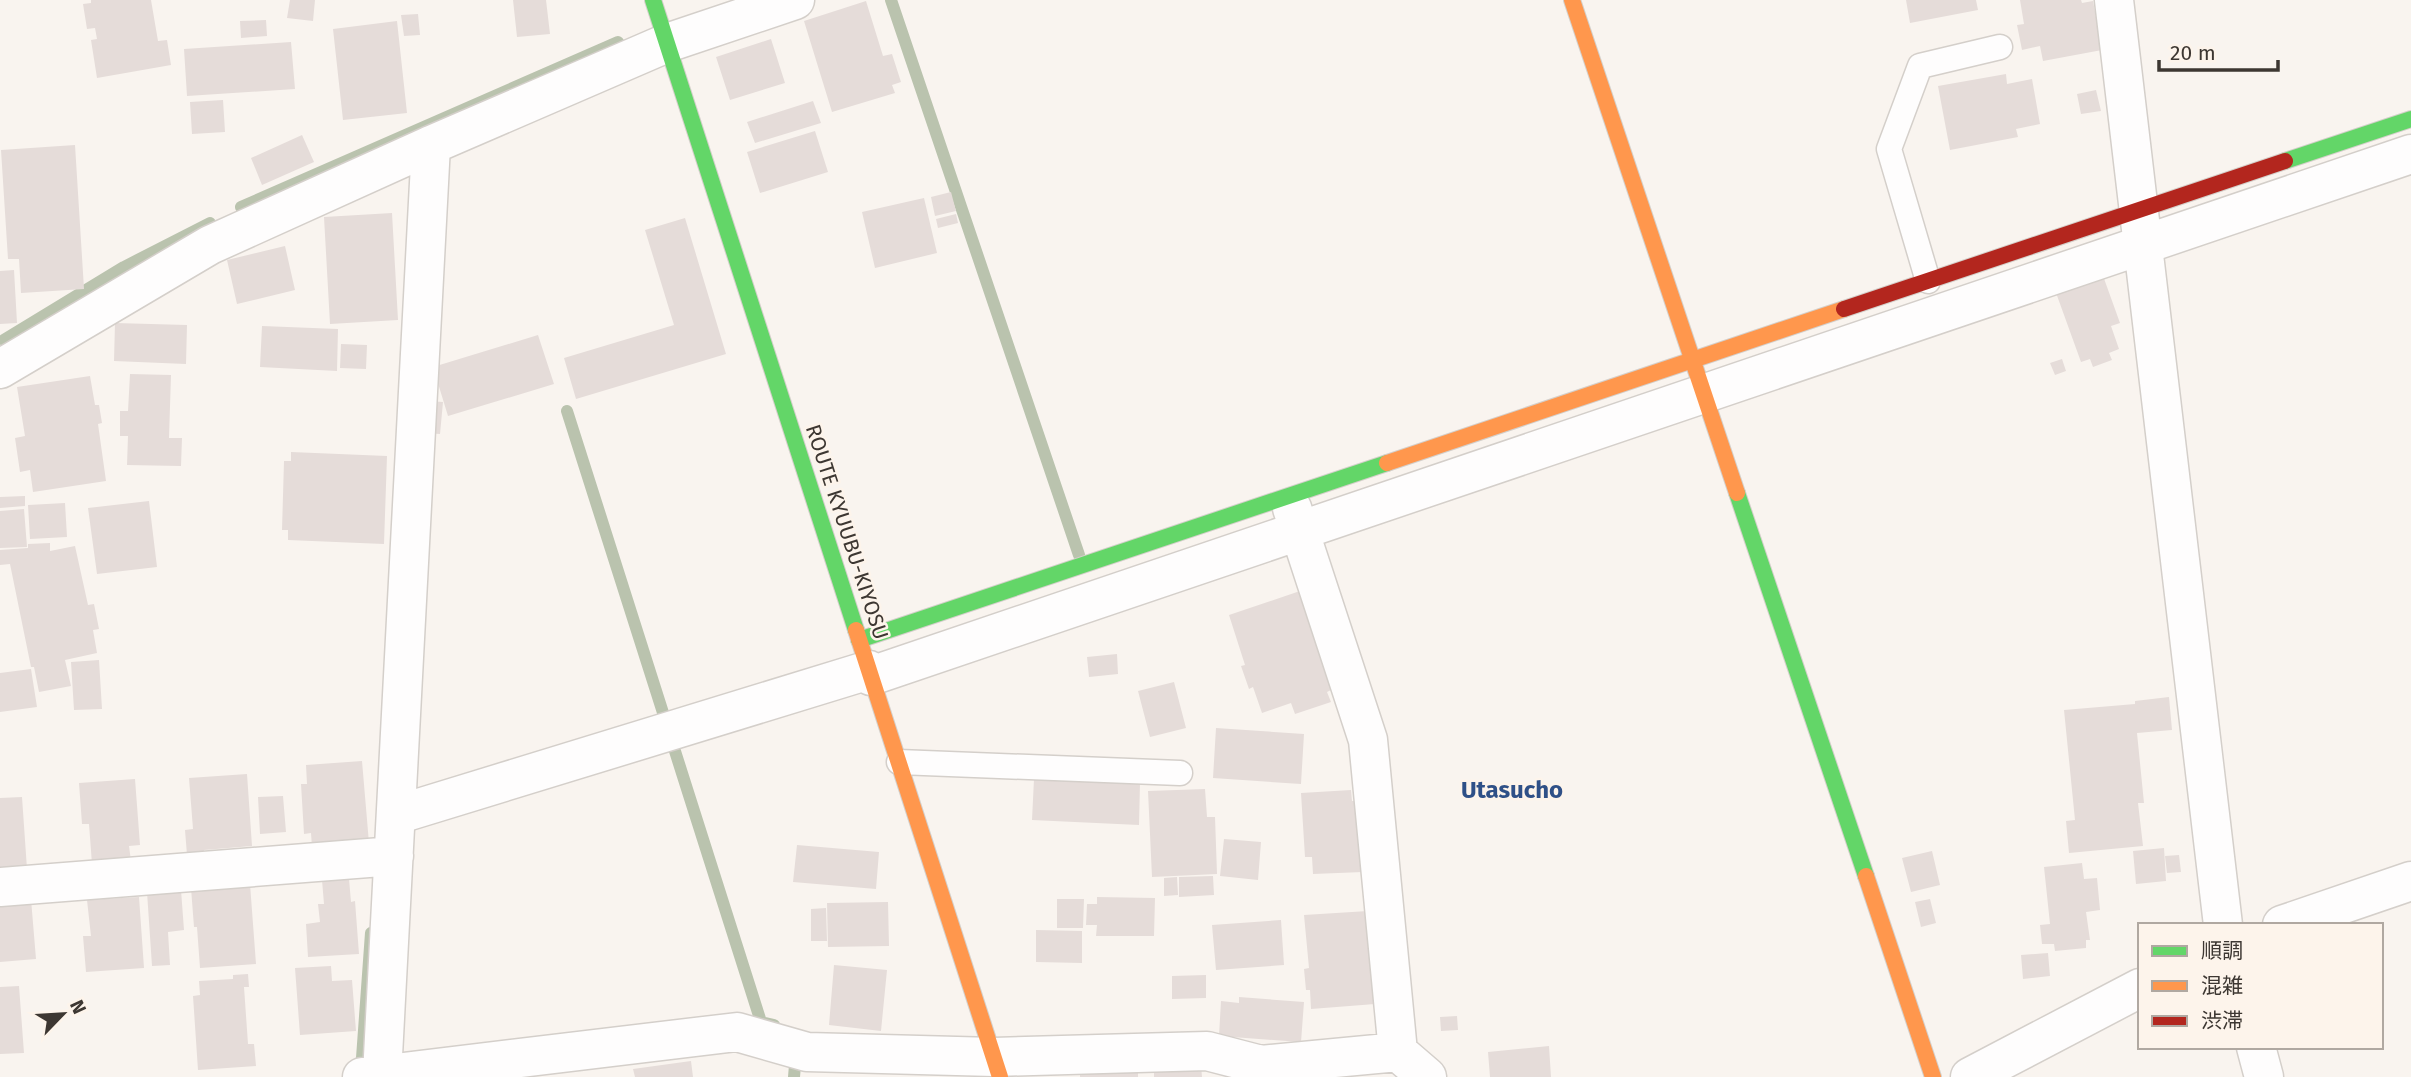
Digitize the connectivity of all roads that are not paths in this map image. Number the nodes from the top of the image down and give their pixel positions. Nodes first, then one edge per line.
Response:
1 (653, 0) edge
2 (795, 0) edge
3 (1572, 0) edge
4 (2114, 0) edge
5 (667, 43) junction
6 (2000, 47) dead end
7 (2411, 119) edge
8 (431, 145) junction
9 (2411, 154) edge
10 (2141, 227) junction
11 (1928, 281) junction
12 (0, 369) edge
13 (1698, 377) junction
14 (1294, 513) junction
15 (866, 662) junction
16 (899, 762) junction
17 (1180, 773) dead end
18 (396, 815) junction
19 (394, 856) junction
20 (2411, 881) edge
21 (0, 887) edge
22 (2223, 923) edge
23 (2288, 923) edge
24 (2138, 989) edge
25 (2257, 1049) edge
26 (1398, 1052) junction
27 (997, 1067) edge
28 (372, 1076) edge
29 (1427, 1077) edge
30 (1933, 1077) edge
31 (1970, 1077) edge
32 (2264, 1077) edge

1 - 5 street, ROUTE KYUUBU-KIYOSU
2 - 5 street
3 - 13 street
4 - 10 street
5 - 8 street
5 - 15 street, ROUTE KYUUBU-KIYOSU
6 - 11 lane
7 - 10 street
8 - 12 street
8 - 18 street
9 - 10 street
10 - 11 street
10 - 13 street
10 - 22 street
11 - 13 street
13 - 14 street
13 - 30 street
14 - 15 street
14 - 26 street
15 - 16 street, ROUTE KYUUBU-KIYOSU
15 - 18 street
16 - 17 lane
16 - 27 street, ROUTE KYUUBU-KIYOSU
18 - 19 street
19 - 21 street
19 - 28 street
20 - 23 street
24 - 31 street
25 - 32 street
26 - 27 street
26 - 29 street
27 - 28 street

